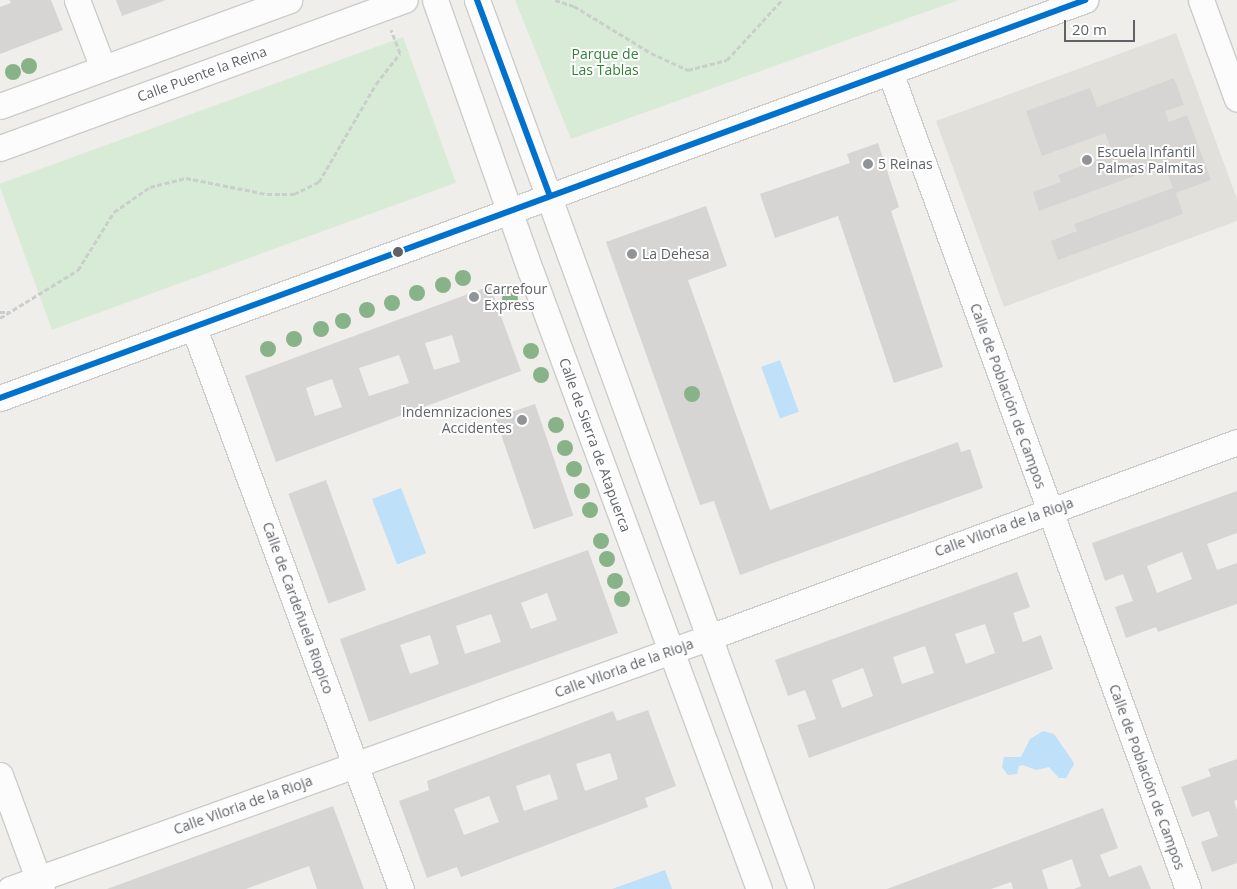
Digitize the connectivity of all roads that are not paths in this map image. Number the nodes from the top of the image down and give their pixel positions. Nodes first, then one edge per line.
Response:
1 (77, 0) edge
2 (290, 0) edge
3 (404, 0) edge
4 (435, 0) edge
5 (477, 0) edge
6 (1085, 0) edge
7 (1201, 0) edge
8 (103, 68) junction
9 (890, 72) junction
10 (1237, 99) edge
11 (0, 106) edge
12 (0, 148) edge
13 (550, 196) junction
14 (511, 213) junction
15 (194, 328) junction
16 (0, 398) edge
17 (1237, 442) edge
18 (1049, 510) junction
19 (708, 638) junction
20 (671, 651) junction
21 (354, 764) junction
22 (0, 775) edge
23 (40, 884) edge
24 (10, 889) edge
25 (401, 889) edge
26 (760, 889) edge
27 (801, 889) edge
28 (1188, 889) edge

1 - 8 street
2 - 8 street
3 - 12 street, Calle Puente la Reina
4 - 14 street, Calle de Sierra de Atapuerca
5 - 13 street
6 - 9 street
7 - 10 street
8 - 11 street
9 - 13 street
9 - 18 street, Calle de Población de Campos
13 - 14 street
13 - 19 street
14 - 15 street
14 - 20 street, Calle de Sierra de Atapuerca
15 - 16 street
15 - 21 street, Calle de Cardeñuela Riopico
17 - 18 street, Calle Viloria de la Rioja
18 - 19 street, Calle Viloria de la Rioja
18 - 28 street, Calle de Población de Campos
19 - 20 street, Calle Viloria de la Rioja
19 - 27 street
20 - 21 street, Calle Viloria de la Rioja
20 - 26 street, Calle de Sierra de Atapuerca
21 - 23 street, Calle Viloria de la Rioja
21 - 25 street, Calle de Cardeñuela Riopico
22 - 23 street
23 - 24 street, Calle Viloria de la Rioja

